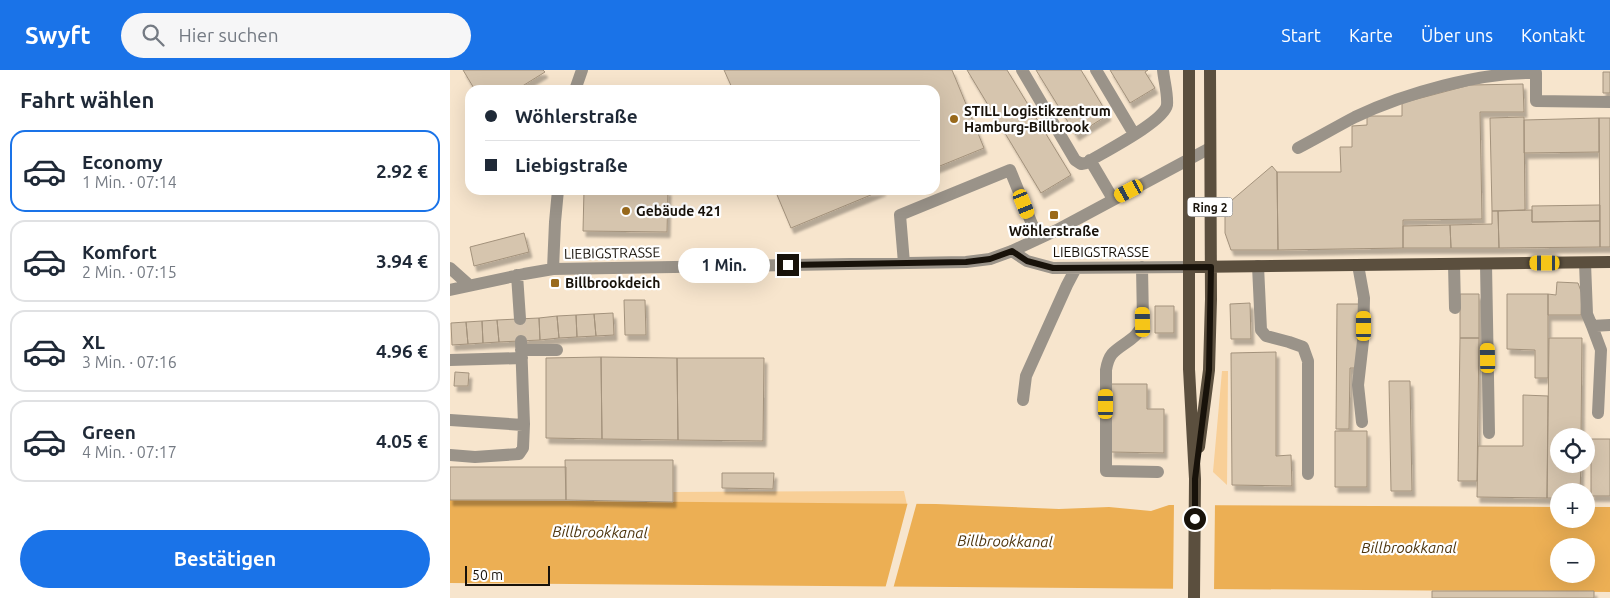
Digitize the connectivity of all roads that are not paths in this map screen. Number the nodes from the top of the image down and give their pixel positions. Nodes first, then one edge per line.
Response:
1 (582, 70) edge
2 (1022, 70) edge
3 (1096, 70) edge
4 (1163, 70) edge
5 (1189, 70) edge
6 (1210, 70) edge
7 (578, 85) edge
8 (1610, 102) edge
9 (1134, 134) junction
10 (1210, 148) junction
11 (1298, 148) dead end
12 (1189, 158) junction
13 (1090, 160) junction
14 (558, 195) edge
15 (1113, 199) junction
16 (1038, 239) junction
17 (1012, 251) junction
18 (1585, 262) junction
19 (1610, 262) edge
20 (904, 264) junction
21 (1454, 264) junction
22 (1486, 264) junction
23 (1358, 265) junction
24 (1258, 266) junction
25 (1142, 267) junction
26 (1189, 267) junction
27 (1211, 267) junction
28 (450, 268) edge
29 (1076, 268) junction
30 (553, 270) junction
31 (517, 275) junction
32 (469, 285) junction
33 (450, 290) edge
34 (1455, 308) dead end
35 (520, 319) tunnel mouth
36 (1610, 325) edge
37 (1592, 326) junction
38 (521, 350) junction
39 (557, 350) dead end
40 (450, 360) edge
41 (1023, 400) dead end
42 (1598, 413) dead end
43 (450, 420) edge
44 (1362, 422) dead end
45 (523, 425) junction
46 (1489, 433) dead end
47 (450, 455) edge
48 (1158, 472) dead end
49 (1308, 474) dead end
50 (1195, 479) junction
51 (1194, 598) edge

1 - 7 street
2 - 13 street
3 - 9 street
4 - 9 street
5 - 12 main road, Ring 2
6 - 10 main road, Ring 2
8 - 11 street
9 - 13 street
10 - 12 street
10 - 27 main road, Ring 2
12 - 15 street
12 - 26 main road, Ring 2
13 - 15 street
14 - 30 street
15 - 16 street
16 - 17 street
16 - 20 street
17 - 20 street, LIEBIGSTRASSE
17 - 29 street, LIEBIGSTRASSE
18 - 19 main road, LIEBIGSTRASSE
18 - 22 main road, LIEBIGSTRASSE
18 - 37 street
20 - 30 street, LIEBIGSTRASSE
21 - 22 main road, LIEBIGSTRASSE
21 - 23 main road, LIEBIGSTRASSE
21 - 34 street
22 - 46 street
23 - 24 main road, LIEBIGSTRASSE
23 - 44 street
24 - 27 main road, LIEBIGSTRASSE
24 - 49 street
25 - 26 street, LIEBIGSTRASSE
25 - 29 street, LIEBIGSTRASSE
25 - 48 street
26 - 27 main road, LIEBIGSTRASSE
26 - 50 main road, Ring 2
27 - 50 main road, Ring 2
28 - 32 street
29 - 41 street
30 - 31 street, LIEBIGSTRASSE
31 - 32 street, LIEBIGSTRASSE
31 - 35 street
32 - 33 street, LIEBIGSTRASSE
36 - 37 street
37 - 42 street
38 - 39 street
38 - 40 street
38 - 45 street
43 - 45 street
45 - 47 street
50 - 51 main road, Ring 2

